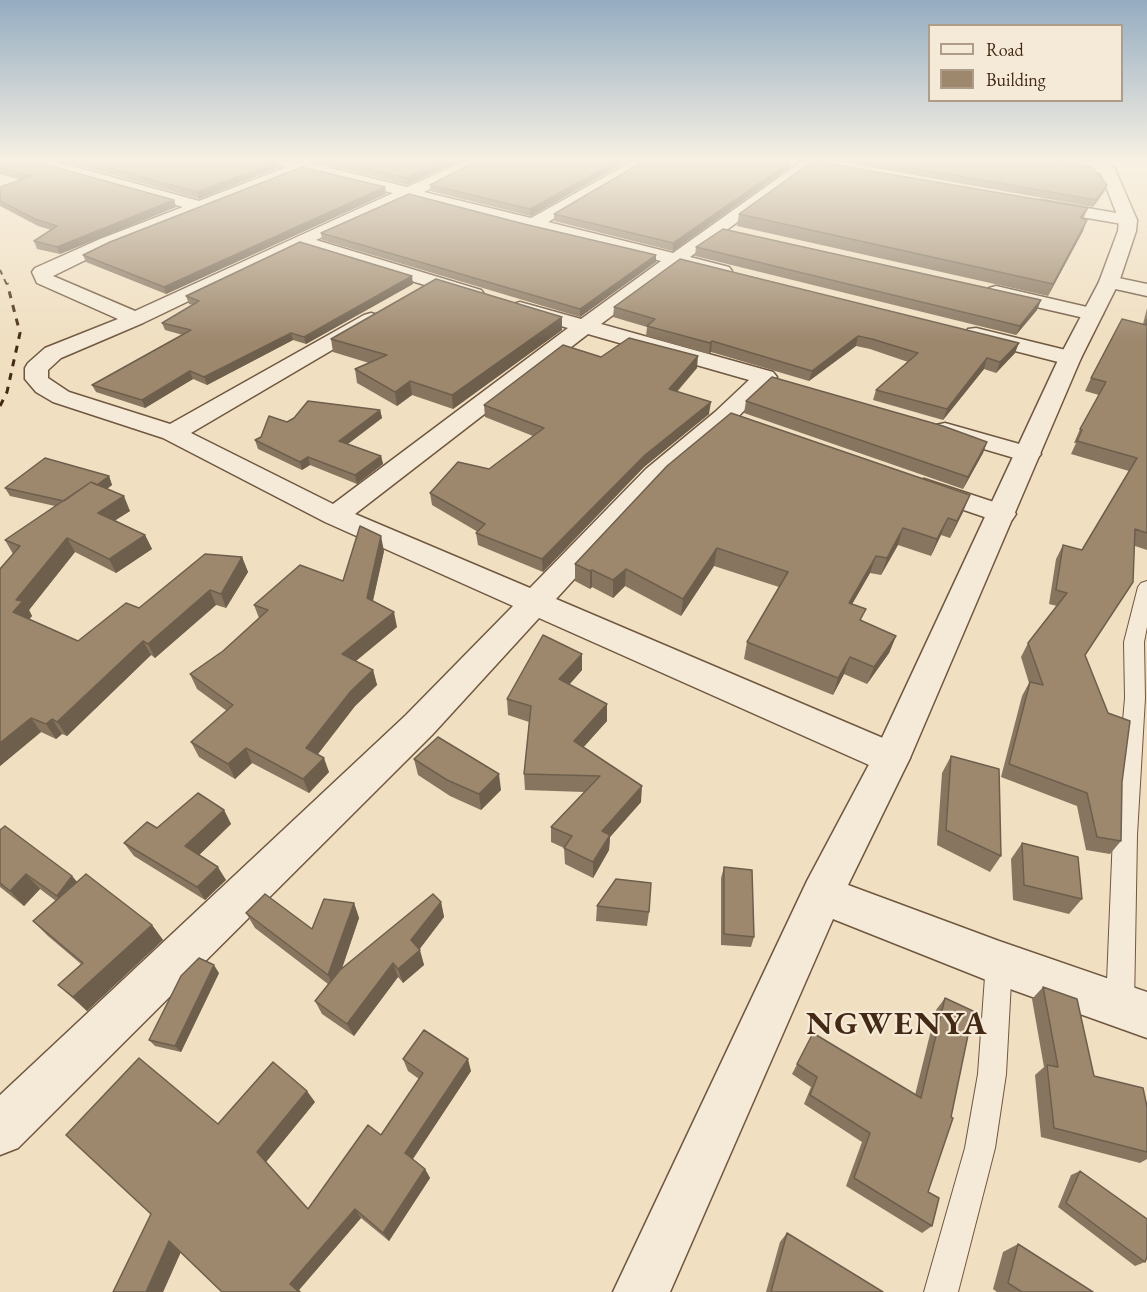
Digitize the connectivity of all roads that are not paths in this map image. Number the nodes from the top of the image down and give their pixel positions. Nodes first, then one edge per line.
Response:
1 (164, 220) edge
2 (347, 220) edge
3 (513, 220) edge
4 (539, 220) edge
5 (730, 220) edge
6 (1101, 220) edge
7 (531, 225) junction
8 (1134, 228) edge
9 (719, 229) junction
10 (742, 234) edge
11 (300, 241) junction
12 (676, 260) junction
13 (745, 277) edge
14 (435, 282) junction
15 (1109, 282) junction
16 (976, 287) edge
17 (1147, 290) edge
18 (414, 294) edge
19 (384, 311) edge
20 (1093, 314) junction
21 (136, 319) junction
22 (583, 327) junction
23 (954, 329) edge
24 (1070, 358) junction
25 (925, 424) edge
26 (172, 433) junction
27 (1028, 454) junction
28 (903, 479) edge
29 (1002, 514) junction
30 (335, 516) junction
31 (1147, 587) edge
32 (535, 604) junction
33 (891, 758) junction
34 (822, 895) junction
35 (999, 963) junction
36 (1133, 1011) edge
37 (0, 1130) edge
38 (640, 1292) edge
39 (941, 1292) edge

1 - 21 street
2 - 11 street
3 - 7 street
4 - 7 street
5 - 9 street
6 - 8 street
7 - 12 street
8 - 15 street
9 - 10 street
9 - 12 street
11 - 14 street
11 - 21 street
12 - 13 street
12 - 22 street
14 - 18 street
14 - 22 street
15 - 17 street
15 - 20 street
16 - 20 street
19 - 26 street
20 - 24 street
21 - 26 street
22 - 30 street
22 - 32 street
23 - 24 street
24 - 27 street
25 - 27 street
26 - 30 street
27 - 29 street
28 - 29 street
29 - 33 street
30 - 32 street
31 - 36 lane
32 - 33 street
32 - 37 street
33 - 34 street
34 - 35 street
34 - 38 street
35 - 36 street
35 - 39 lane

